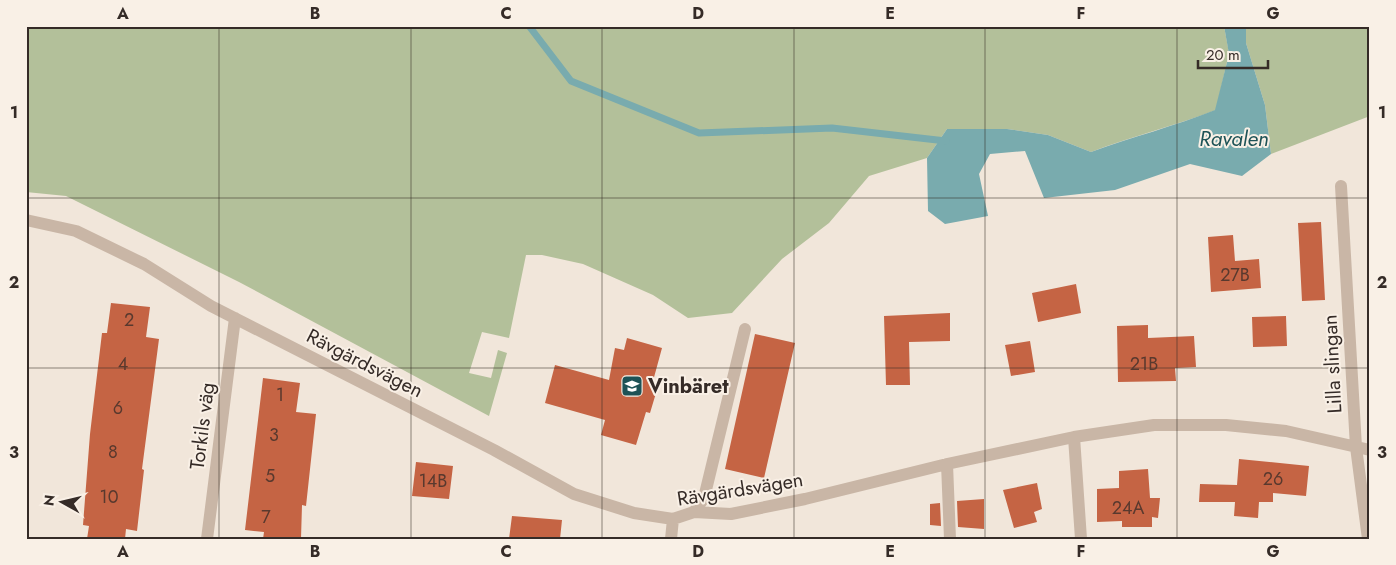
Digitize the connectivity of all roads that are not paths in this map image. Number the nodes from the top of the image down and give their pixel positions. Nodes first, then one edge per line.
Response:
1 (1341, 186) dead end
2 (26, 220) edge
3 (235, 318) junction
4 (745, 329) dead end
5 (1074, 438) junction
6 (1356, 447) junction
7 (1370, 450) edge
8 (947, 464) junction
9 (694, 512) junction
10 (673, 519) junction
11 (207, 539) edge
12 (671, 539) edge
13 (950, 539) edge
14 (1081, 539) edge
15 (1368, 539) edge

1 - 6 street, Lilla slingan
2 - 3 street, Rävgärdsvägen
3 - 10 street, Rävgärdsvägen
3 - 11 street, Torkils väg
4 - 9 street
5 - 6 street, Rävgärdsvägen
5 - 8 street, Rävgärdsvägen
5 - 14 street
6 - 7 street, Rävgärdsvägen
6 - 15 street, Lilla slingan
8 - 9 street, Rävgärdsvägen
8 - 13 street
9 - 10 street, Rävgärdsvägen
10 - 12 street

